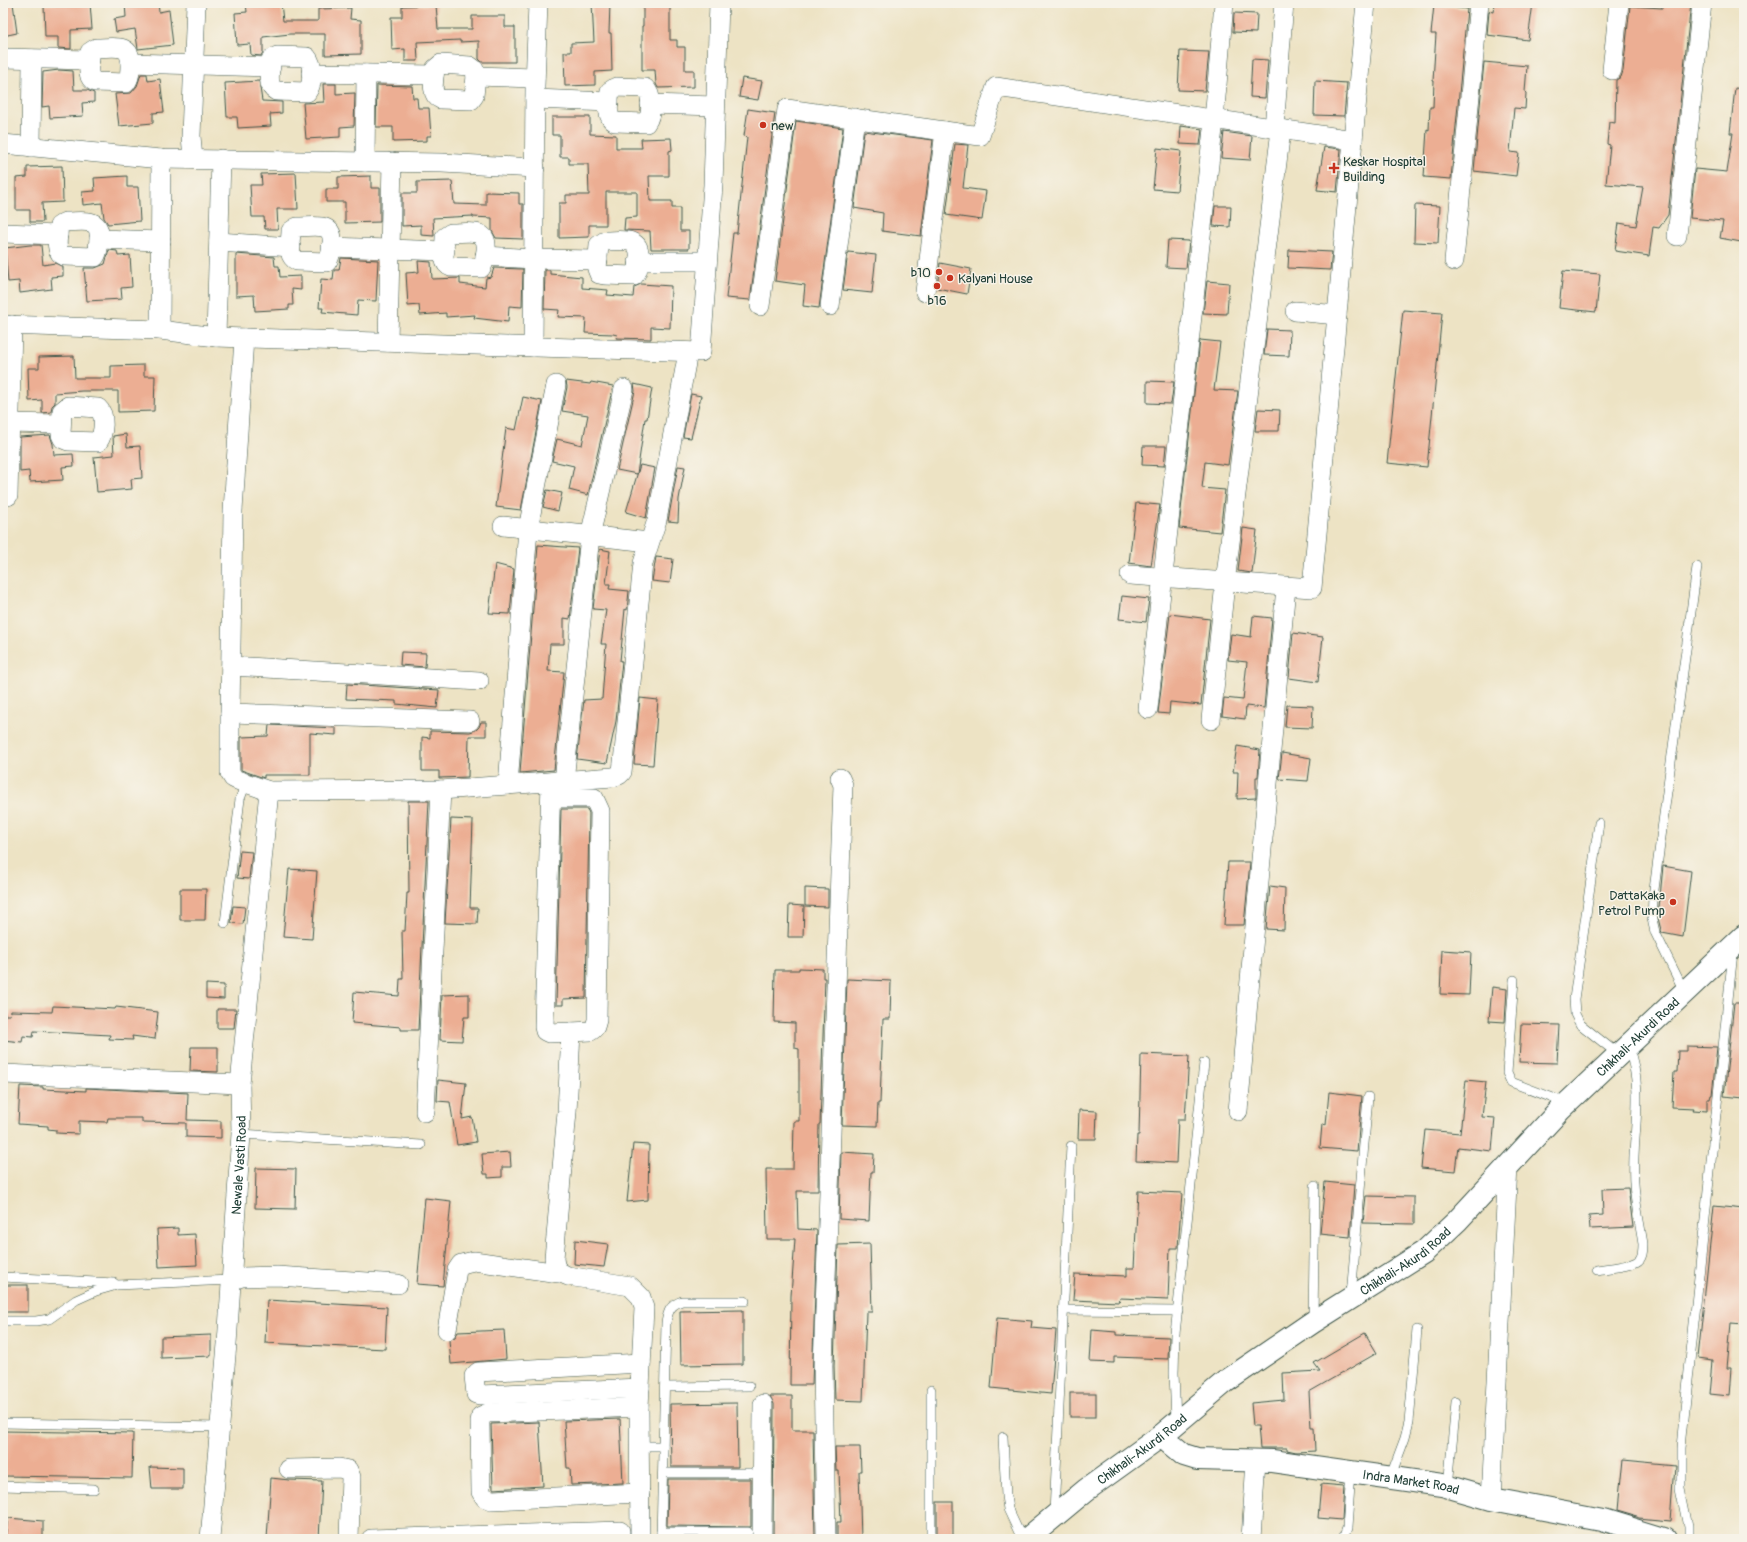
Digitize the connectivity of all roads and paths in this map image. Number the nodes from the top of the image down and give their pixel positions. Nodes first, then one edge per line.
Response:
1 (196, 3) edge
2 (538, 3) edge
3 (719, 3) edge
4 (1224, 3) edge
5 (1284, 3) edge
6 (1366, 3) edge
7 (1479, 3) edge
8 (1618, 3) edge
9 (1702, 3) edge
10 (3, 58) edge
11 (32, 59) junction
12 (90, 60) junction
13 (130, 63) junction
14 (194, 66) junction
15 (271, 67) junction
16 (1612, 70) dead end
17 (311, 73) junction
18 (366, 74) junction
19 (434, 76) junction
20 (476, 76) junction
21 (535, 78) junction
22 (534, 99) junction
23 (609, 102) junction
24 (650, 104) junction
25 (715, 106) junction
26 (855, 118) junction
27 (1214, 120) junction
28 (1277, 129) junction
29 (946, 131) junction
30 (1353, 140) junction
31 (3, 144) edge
32 (31, 147) junction
33 (161, 159) junction
34 (193, 159) junction
35 (221, 159) junction
36 (365, 162) junction
37 (392, 162) junction
38 (535, 168) junction
39 (3, 234) edge
40 (58, 235) junction
41 (1677, 236) dead end
42 (99, 239) junction
43 (161, 241) junction
44 (219, 242) junction
45 (291, 247) junction
46 (331, 247) junction
47 (390, 250) junction
48 (445, 251) junction
49 (485, 256) junction
50 (534, 259) junction
51 (598, 260) junction
52 (638, 261) junction
53 (708, 261) junction
54 (1454, 261) dead end
55 (925, 292) dead end
56 (760, 306) dead end
57 (830, 306) dead end
58 (1295, 311) dead end
59 (1337, 315) junction
60 (8, 325) edge
61 (160, 330) junction
62 (216, 337) junction
63 (244, 338) junction
64 (388, 342) junction
65 (532, 347) junction
66 (688, 352) junction
67 (556, 384) dead end
68 (624, 389) dead end
69 (7, 424) edge
70 (61, 424) dead end
71 (8, 496) dead end
72 (503, 526) dead end
73 (528, 529) junction
74 (590, 536) junction
75 (649, 542) junction
76 (1697, 567) dead end
77 (1130, 575) dead end
78 (1163, 578) junction
79 (1225, 583) junction
80 (1286, 587) junction
81 (231, 666) junction
82 (479, 681) dead end
83 (1148, 709) dead end
84 (230, 712) junction
85 (1211, 720) dead end
86 (470, 721) dead end
87 (840, 778) dead end
88 (246, 783) junction
89 (508, 785) junction
90 (555, 787) junction
91 (440, 790) junction
92 (269, 791) junction
93 (1599, 823) dead end
94 (225, 923) dead end
95 (1739, 941) edge
96 (1514, 980) dead end
97 (1685, 992) junction
98 (570, 1032) junction
99 (1623, 1050) junction
100 (1204, 1063) dead end
101 (3, 1074) edge
102 (240, 1084) junction
103 (1368, 1097) dead end
104 (1567, 1104) junction
105 (1238, 1111) dead end
106 (425, 1112) dead end
107 (241, 1134) junction
108 (421, 1145) dead end
109 (1071, 1146) dead end
110 (1508, 1166) junction
111 (1315, 1186) dead end
112 (1597, 1270) dead end
113 (559, 1273) junction
114 (3, 1277) edge
115 (231, 1280) junction
116 (127, 1284) junction
117 (398, 1284) dead end
118 (1351, 1299) junction
119 (745, 1301) dead end
120 (1063, 1310) junction
121 (1178, 1311) junction
122 (3, 1321) edge
123 (1313, 1322) junction
124 (447, 1330) dead end
125 (1417, 1330) dead end
126 (641, 1363) junction
127 (750, 1386) dead end
128 (665, 1387) junction
129 (640, 1388) junction
130 (931, 1390) dead end
131 (1456, 1402) dead end
132 (763, 1404) dead end
133 (639, 1407) junction
134 (3, 1424) edge
135 (220, 1427) junction
136 (1169, 1429) junction
137 (1003, 1437) dead end
138 (639, 1446) junction
139 (663, 1446) junction
140 (1256, 1460) junction
141 (289, 1469) dead end
142 (1351, 1472) junction
143 (663, 1473) junction
144 (750, 1473) dead end
145 (1390, 1478) junction
146 (3, 1486) edge
147 (1448, 1487) junction
148 (94, 1489) dead end
149 (640, 1493) junction
150 (1491, 1499) junction
151 (1053, 1517) junction
152 (661, 1535) edge
153 (755, 1535) edge
154 (428, 1538) edge
155 (210, 1539) edge
156 (349, 1539) edge
157 (371, 1539) edge
158 (620, 1539) edge
159 (640, 1539) edge
160 (826, 1539) edge
161 (931, 1539) edge
162 (1022, 1539) edge
163 (1027, 1539) edge
164 (1251, 1539) edge
165 (1343, 1539) edge
166 (1664, 1539) edge
167 (1688, 1539) edge

1 - 14 street
2 - 21 street
3 - 25 street
4 - 27 street
5 - 28 street
6 - 30 street
7 - 54 street
8 - 16 street
9 - 41 street
10 - 11 street
11 - 12 street
11 - 32 street
12 - 13 street
12 - 13 street
13 - 14 street
14 - 15 street
14 - 34 street
15 - 17 street
15 - 17 street
17 - 18 street
18 - 19 street
18 - 36 street
19 - 20 street
19 - 20 street
20 - 21 street
21 - 22 street
22 - 23 street
22 - 38 street
23 - 24 street
23 - 24 street
24 - 25 street
25 - 53 street
26 - 29 street
26 - 56 street
26 - 57 street
27 - 28 street
27 - 29 street
27 - 78 street
28 - 30 street
28 - 79 street
29 - 55 street
30 - 59 street
31 - 32 street
32 - 33 street
33 - 34 street
33 - 43 street
34 - 35 street
35 - 36 street
35 - 44 street
36 - 37 street
37 - 38 street
37 - 47 street
38 - 50 street
39 - 40 street
40 - 42 street
40 - 42 street
42 - 43 street
43 - 61 street
44 - 45 street
44 - 62 street
45 - 46 street
45 - 46 street
46 - 47 street
47 - 48 street
47 - 64 street
48 - 49 street
48 - 49 street
49 - 50 street
50 - 51 street
50 - 65 street
51 - 52 street
51 - 52 street
52 - 53 street
53 - 66 street
58 - 59 street
59 - 80 street
60 - 61 street
60 - 69 street
61 - 62 street
62 - 63 street
63 - 64 street
63 - 81 street
64 - 65 street
65 - 66 street
66 - 75 street
67 - 73 street
68 - 74 street
69 - 70 street
69 - 71 street
72 - 73 street
73 - 74 street
73 - 89 street
74 - 75 street
74 - 90 street
75 - 90 street
76 - 97 lane
77 - 78 street
78 - 79 street
78 - 83 street
79 - 80 street
79 - 85 street
80 - 105 street
81 - 82 street
81 - 84 street
84 - 86 street
84 - 88 street
87 - 160 street
88 - 92 street
88 - 94 lane
89 - 90 street
89 - 91 street
90 - 98 street
90 - 98 street
91 - 92 street
91 - 106 street
92 - 102 street, Newale Vasti Road
93 - 99 lane
95 - 97 main road, Chikhali-Akurdi Road
95 - 167 lane
96 - 104 lane
97 - 99 main road, Chikhali-Akurdi Road
98 - 113 street
99 - 104 main road, Chikhali-Akurdi Road
99 - 112 lane
100 - 121 lane
101 - 102 street
102 - 107 street, Newale Vasti Road
103 - 118 lane
104 - 110 main road, Chikhali-Akurdi Road
107 - 108 lane
107 - 115 street, Newale Vasti Road
109 - 120 lane
110 - 118 main road, Chikhali-Akurdi Road
110 - 150 street
111 - 123 lane
113 - 124 street
113 - 126 street
114 - 116 lane
115 - 116 lane
115 - 117 street
115 - 135 street, Newale Vasti Road
116 - 122 lane
118 - 123 main road, Chikhali-Akurdi Road
119 - 128 lane
120 - 121 lane
120 - 151 lane
121 - 136 lane
123 - 136 main road, Chikhali-Akurdi Road
125 - 145 lane
126 - 129 street
126 - 129 street
127 - 128 lane
128 - 139 lane
129 - 133 street
130 - 161 lane
131 - 147 lane
132 - 153 street
133 - 138 street
133 - 149 street
134 - 135 lane
135 - 155 street, Newale Vasti Road
136 - 140 main road, Indra Market Road
136 - 151 main road, Chikhali-Akurdi Road
137 - 162 lane
138 - 139 lane
138 - 149 street
139 - 143 lane
140 - 142 main road, Indra Market Road
140 - 164 street
141 - 156 street
142 - 145 main road, Indra Market Road
142 - 165 lane
143 - 144 lane
143 - 152 lane
145 - 147 main road, Indra Market Road
146 - 148 lane
147 - 150 main road, Indra Market Road
149 - 159 street
150 - 166 main road, Indra Market Road
151 - 163 main road, Chikhali-Akurdi Road
152 - 153 lane
154 - 157 street
154 - 158 street

